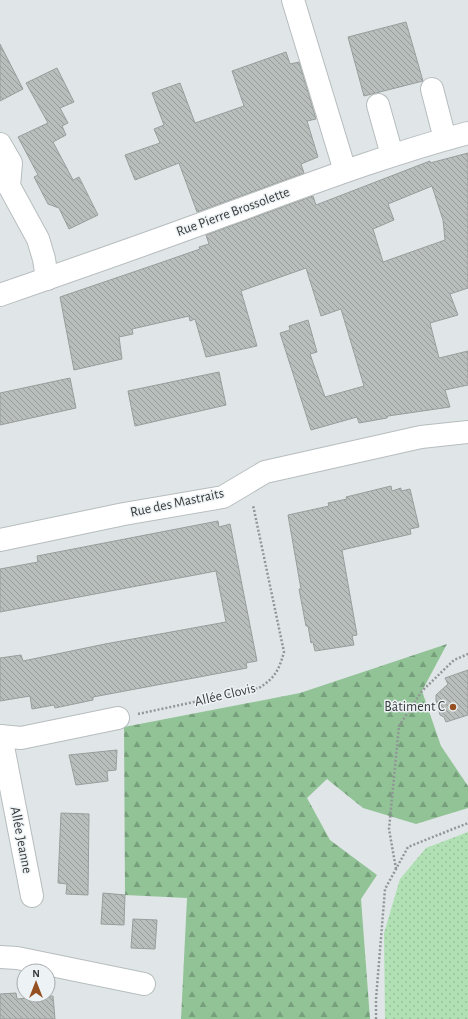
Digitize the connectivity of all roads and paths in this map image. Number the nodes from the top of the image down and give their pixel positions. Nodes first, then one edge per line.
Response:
1 (293, 0) edge
2 (432, 89) dead end
3 (378, 105) dead end
4 (468, 133) edge
5 (445, 139) junction
6 (0, 144) edge
7 (392, 155) junction
8 (344, 171) junction
9 (47, 279) junction
10 (0, 295) edge
11 (468, 432) edge
12 (248, 482) junction
13 (0, 540) edge
14 (468, 654) edge
15 (118, 718) joint
16 (0, 736) edge
17 (468, 823) edge
18 (396, 869) junction
19 (32, 896) dead end
20 (0, 957) edge
21 (144, 984) dead end
22 (376, 1019) edge

1 - 8 street
2 - 5 street
3 - 7 street
4 - 5 street, Rue Pierre Brossolette
5 - 7 street, Rue Pierre Brossolette
6 - 9 street
7 - 8 street, Rue Pierre Brossolette
8 - 9 street, Rue Pierre Brossolette
9 - 10 street, Rue Pierre Brossolette
11 - 12 street, Rue des Mastraits
12 - 13 street, Rue des Mastraits
12 - 15 path, Allée Clovis
14 - 18 path
15 - 16 street
16 - 19 street, Allée Jeanne
17 - 18 path
18 - 22 path
20 - 21 street

